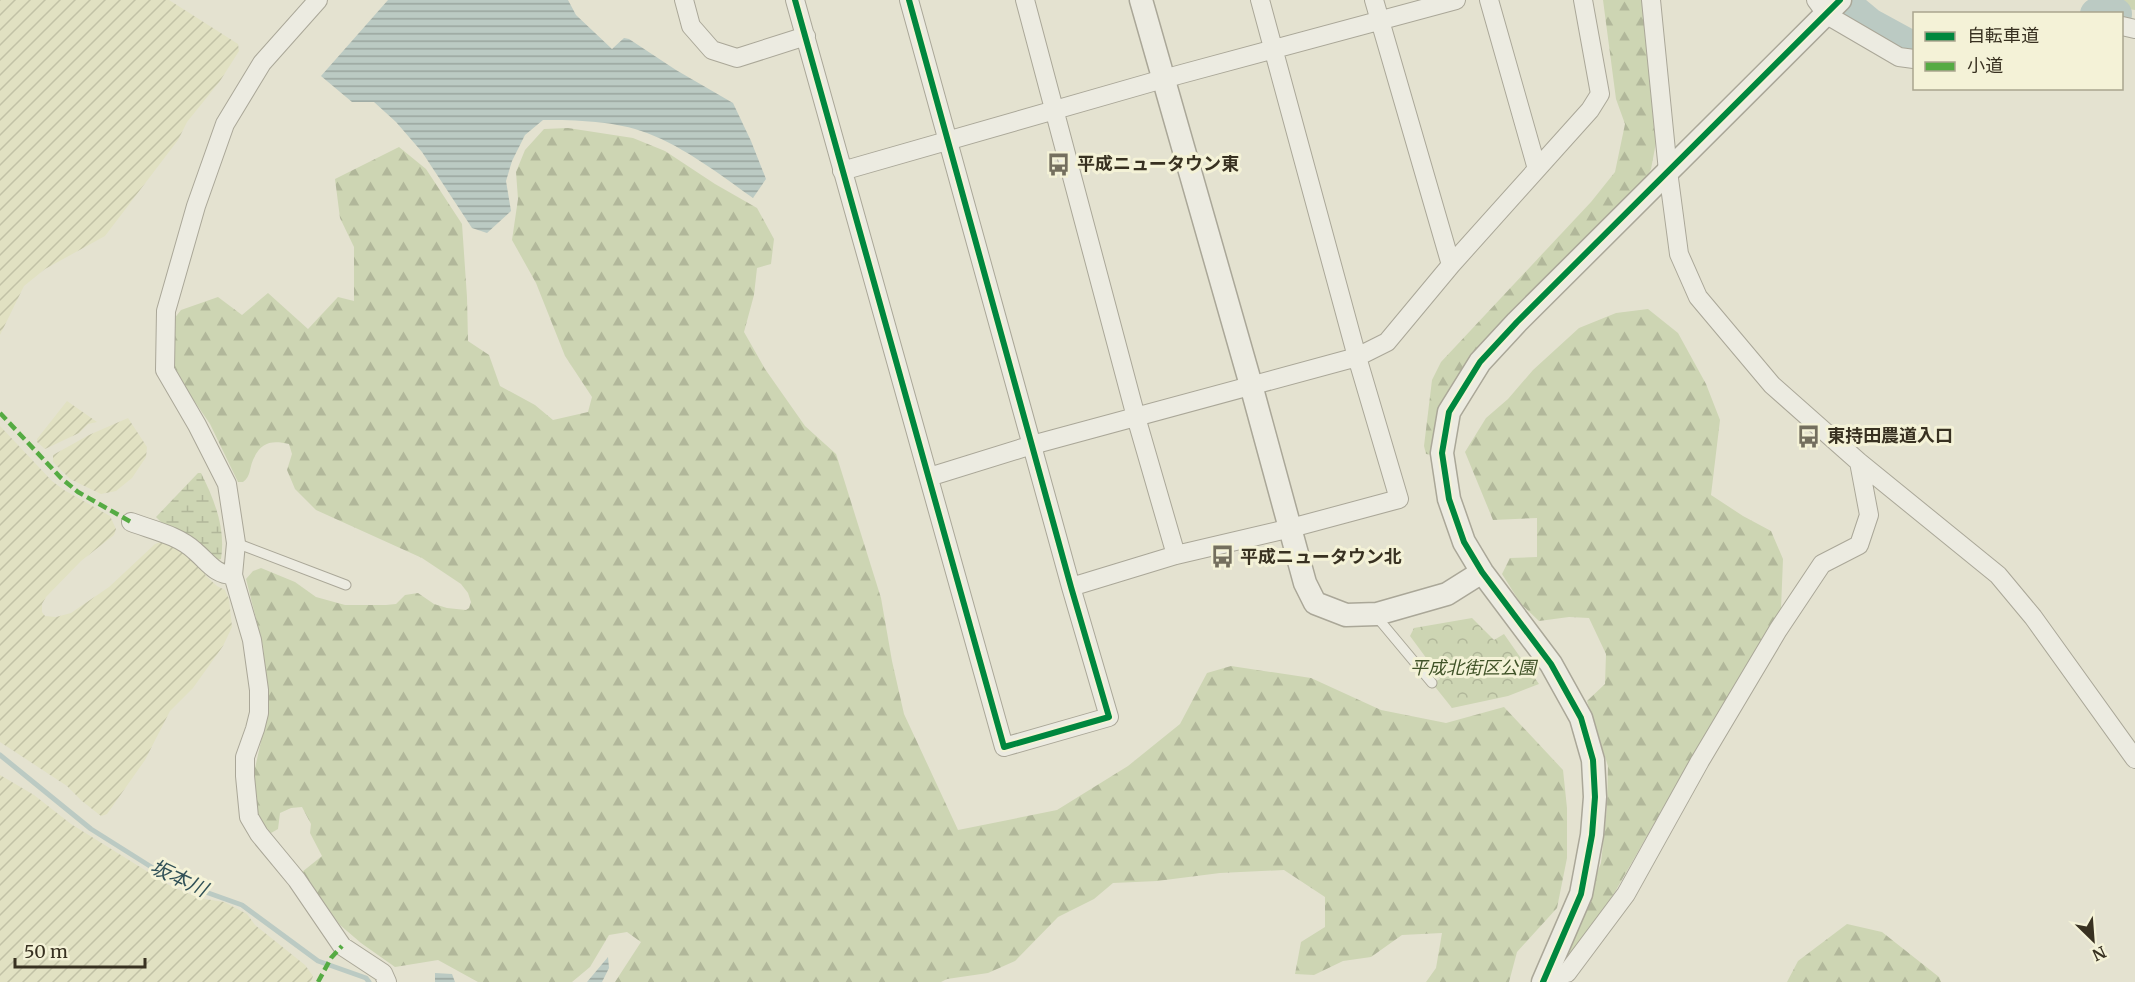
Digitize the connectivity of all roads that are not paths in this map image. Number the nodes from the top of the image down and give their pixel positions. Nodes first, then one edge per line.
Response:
1 (318, 0) edge
2 (684, 0) edge
3 (795, 0) edge
4 (909, 0) edge
5 (1025, 0) edge
6 (1141, 0) edge
7 (1260, 0) edge
8 (1374, 0) edge
9 (1456, 0) edge
10 (1489, 0) edge
11 (1583, 0) edge
12 (1651, 0) edge
13 (1829, 6) edge
14 (1380, 19) junction
15 (806, 36) junction
16 (1273, 50) junction
17 (1913, 59) edge
18 (1163, 79) junction
19 (1055, 111) junction
20 (948, 141) junction
21 (1537, 170) junction
22 (843, 171) junction
23 (1668, 171) junction
24 (1451, 265) junction
25 (1357, 357) junction
26 (1251, 385) junction
27 (1136, 417) junction
28 (1032, 445) junction
29 (1859, 462) junction
30 (928, 477) junction
31 (131, 522) dead end
32 (1291, 528) junction
33 (236, 543) junction
34 (1176, 555) junction
35 (1482, 572) junction
36 (233, 575) junction
37 (346, 585) dead end
38 (1071, 587) junction
39 (1374, 614) junction
40 (1432, 683) dead end
41 (2135, 759) edge
42 (1545, 979) edge
43 (387, 982) edge

1 - 33 street
2 - 15 street
3 - 15 street
4 - 20 street
5 - 19 street
6 - 18 street
7 - 16 street
8 - 14 street
9 - 14 street
10 - 21 street
11 - 21 street
12 - 23 street
13 - 17 street
13 - 23 street
14 - 16 street
14 - 24 street
15 - 22 street
16 - 18 street
16 - 25 street
18 - 19 street
18 - 26 street
19 - 20 street
19 - 27 street
20 - 22 street
20 - 28 street
21 - 24 street
22 - 30 street
23 - 29 street
23 - 35 street
24 - 25 street
25 - 26 street
25 - 32 street
26 - 27 street
26 - 32 street
27 - 28 street
27 - 34 street
28 - 30 street
28 - 38 street
29 - 41 street
29 - 42 street
30 - 38 street
31 - 36 street
32 - 34 street
32 - 39 street
33 - 36 street
33 - 37 lane
34 - 38 street
35 - 39 street
35 - 42 street
36 - 43 street
39 - 40 lane

